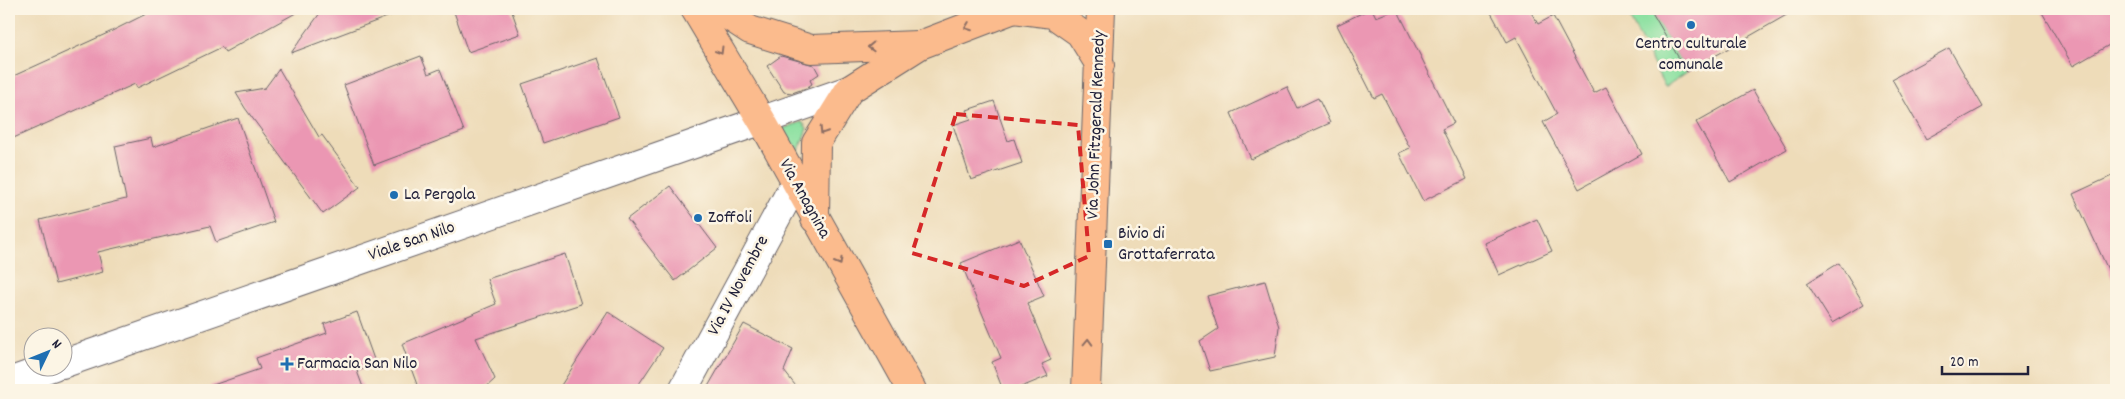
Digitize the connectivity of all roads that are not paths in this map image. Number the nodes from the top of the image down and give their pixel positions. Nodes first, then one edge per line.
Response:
1 (695, 9) edge
2 (718, 9) edge
3 (1014, 9) edge
4 (1103, 10) edge
5 (920, 45) junction
6 (1100, 65) junction
7 (849, 90) junction
8 (762, 121) junction
9 (795, 183) junction
10 (815, 220) junction
11 (72, 361) edge
12 (26, 376) edge
13 (9, 382) edge
14 (683, 390) edge
15 (912, 390) edge
16 (1086, 390) edge

1 -> 8 main road, Via Anagnina
5 -> 2 main road
3 -> 5 main road
3 - 6 main road
4 - 6 main road, Via John Fitzgerald Kennedy
5 - 7 main road
16 -> 6 main road, Via John Fitzgerald Kennedy
7 - 8 street, Viale San Nilo
7 -> 10 main road
8 - 9 main road, Via Anagnina
8 - 11 street, Viale San Nilo
9 - 10 main road, Via Anagnina
9 - 14 street, Via IV Novembre
10 -> 15 main road, Via Anagnina
12 - 13 street

